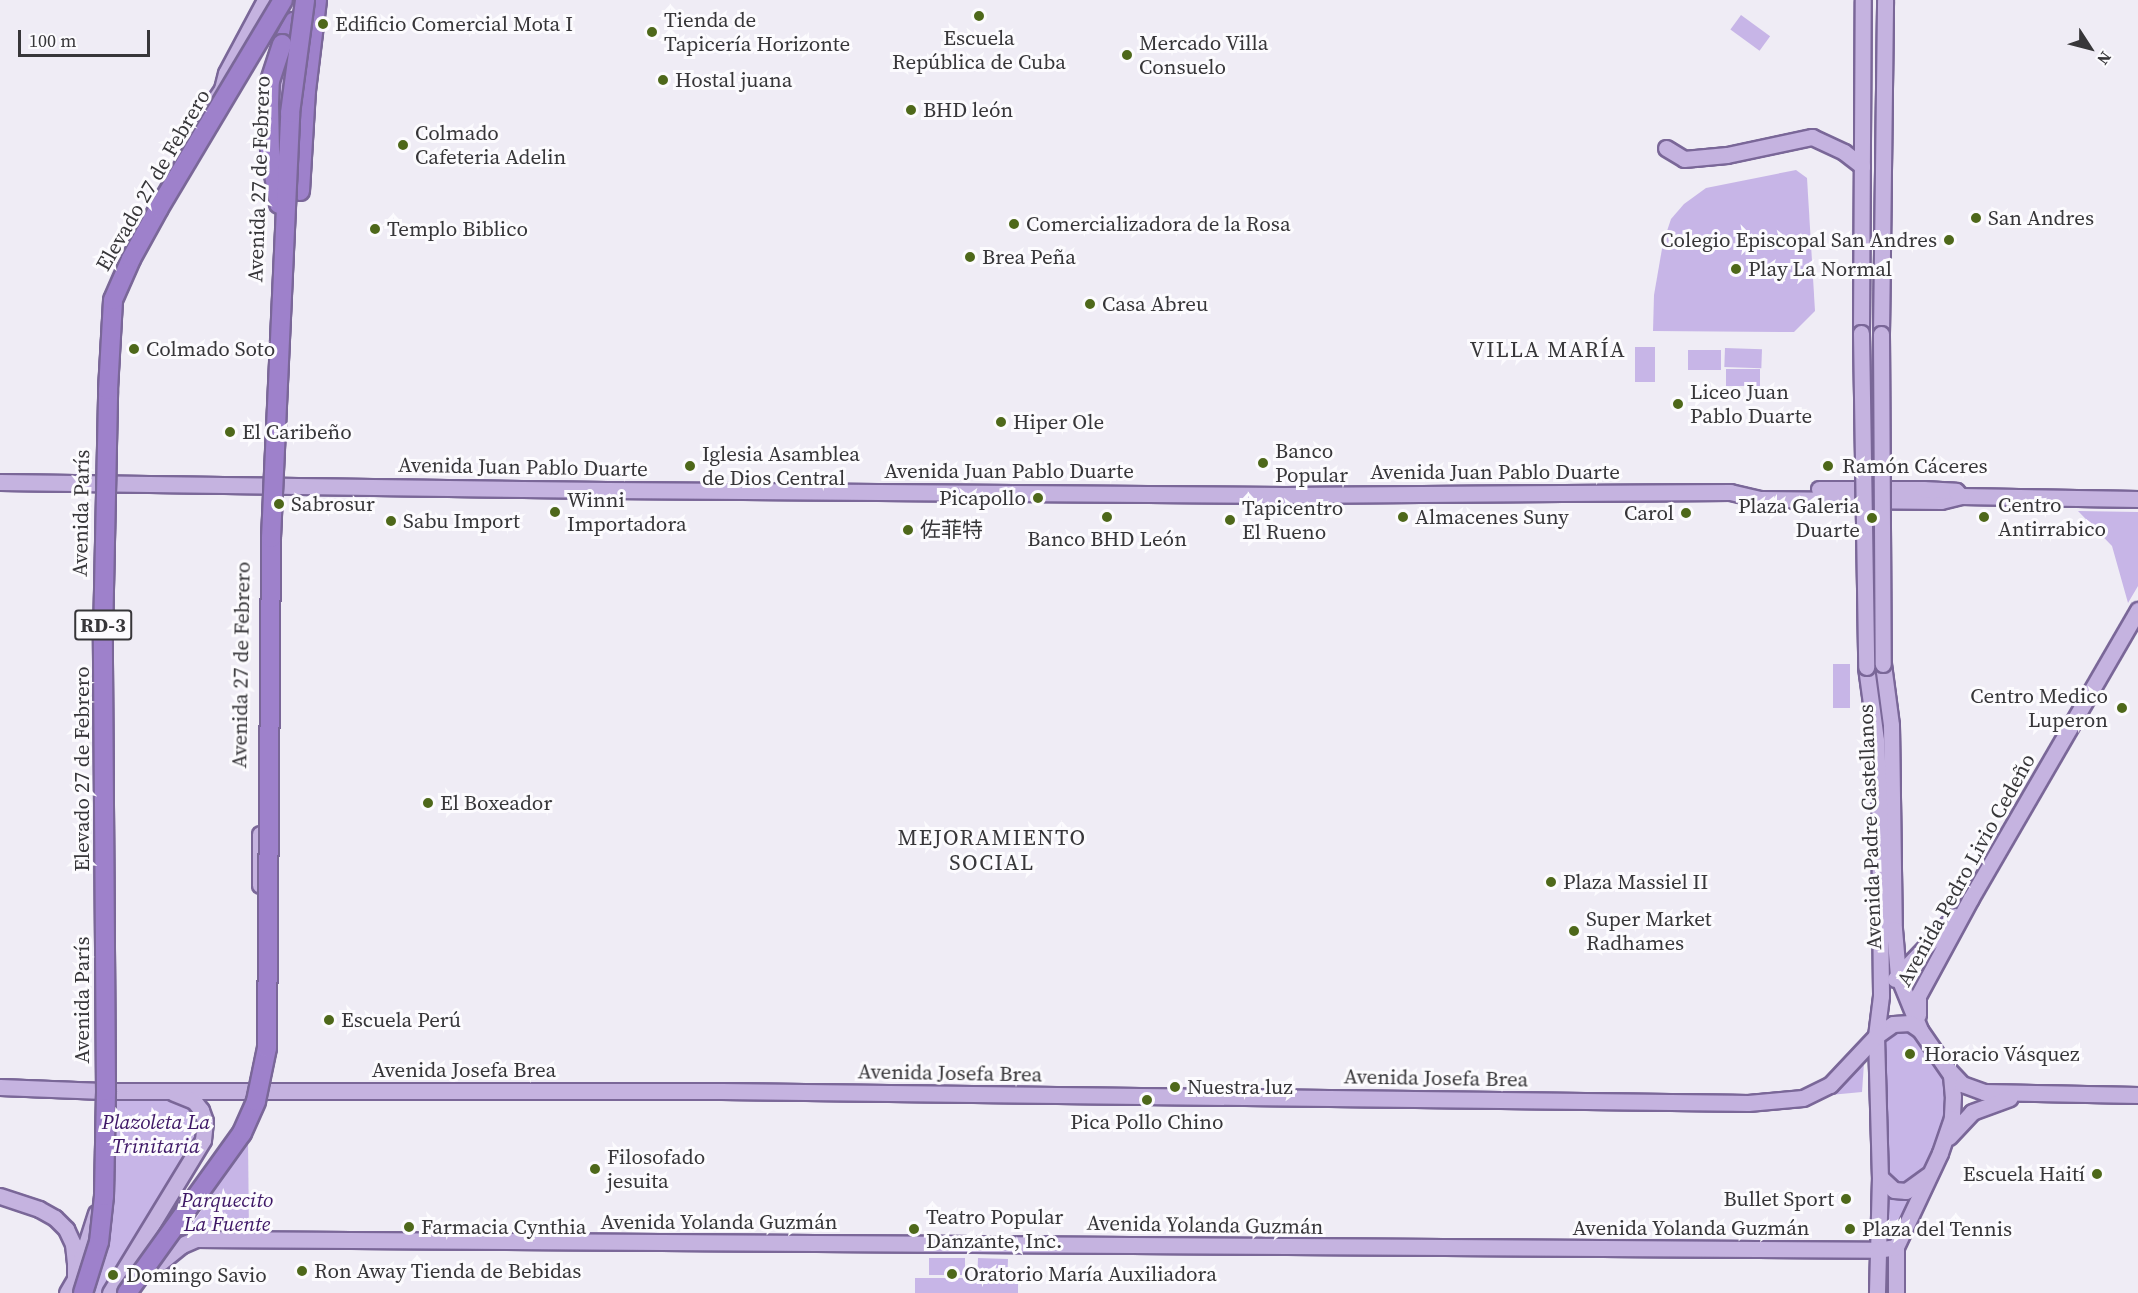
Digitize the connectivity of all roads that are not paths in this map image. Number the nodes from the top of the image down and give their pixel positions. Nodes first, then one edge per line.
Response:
1 (265, 0) edge
2 (276, 0) edge
3 (283, 0) edge
4 (305, 0) edge
5 (317, 0) edge
6 (1863, 0) edge
7 (1885, 0) edge
8 (293, 22) junction
9 (227, 82) junction
10 (1666, 148) dead end
11 (1862, 166) junction
12 (300, 191) dead end
13 (284, 235) junction
14 (0, 482) edge
15 (103, 483) junction
16 (267, 484) junction
17 (2138, 499) edge
18 (2138, 610) edge
19 (1971, 898) junction
20 (1894, 929) junction
21 (1930, 943) junction
22 (1898, 976) junction
23 (1881, 996) junction
24 (1920, 1030) junction
25 (1876, 1036) junction
26 (1943, 1064) junction
27 (0, 1087) edge
28 (159, 1090) junction
29 (259, 1090) junction
30 (103, 1091) junction
31 (2025, 1095) junction
32 (2138, 1095) edge
33 (1940, 1153) junction
34 (1931, 1172) junction
35 (1880, 1177) junction
36 (0, 1196) edge
37 (1896, 1247) junction
38 (1877, 1251) junction
39 (160, 1262) junction
40 (79, 1286) edge
41 (67, 1293) edge
42 (110, 1293) edge
43 (119, 1293) edge
44 (127, 1293) edge
45 (137, 1293) edge
46 (1877, 1293) edge
47 (1896, 1293) edge

1 - 9 main road, Avenida París / RD-3
2 - 9 highway
3 - 40 highway, Elevado 27 de Febrero / RD-3, bridge
4 - 8 main road, Avenida 27 de Febrero
4 - 13 highway, bridge
5 - 12 highway
6 - 11 main road, Avenida Padre Castellanos
7 - 20 main road, Avenida Padre Castellanos, bridge
8 - 13 highway, bridge
8 - 16 main road, Avenida 27 de Febrero
9 - 15 main road, Avenida París / RD-3
10 - 11 main road
11 - 23 main road, Avenida Padre Castellanos, bridge
13 - 44 highway, bridge
14 - 15 main road, Avenida Juan Pablo Duarte
15 - 16 main road, Avenida Juan Pablo Duarte
15 - 30 main road, Avenida París / RD-3
16 - 17 main road, Avenida Juan Pablo Duarte
16 - 29 main road, Avenida 27 de Febrero
18 - 19 main road, Avenida Pedro Livio Cedeño
19 - 21 main road
19 - 24 main road, Avenida Pedro Livio Cedeño
20 - 21 main road
20 - 22 main road, Avenida Padre Castellanos
21 - 22 main road
22 - 23 main road
22 - 24 main road, Avenida Padre Castellanos
23 - 25 main road, Avenida Padre Castellanos
24 - 25 main road
24 - 26 main road, Avenida Padre Castellanos
25 - 29 main road, Avenida Josefa Brea
25 - 35 main road, Avenida Padre Castellanos
26 - 31 main road
26 - 33 main road, Avenida Padre Castellanos
27 - 30 main road, Avenida Josefa Brea
28 - 29 main road, Avenida Josefa Brea
28 - 30 main road, Avenida Josefa Brea
28 - 42 main road
29 - 39 main road
29 - 43 main road, Avenida 27 de Febrero
30 - 40 main road, Avenida París / RD-3
31 - 32 main road
31 - 33 main road
33 - 34 main road, Avenida Padre Castellanos
34 - 35 main road
34 - 37 main road, Avenida Padre Castellanos
35 - 38 main road, Avenida Padre Castellanos
36 - 40 main road
37 - 38 main road, Avenida Yolanda Guzmán
37 - 47 main road, Avenida Padre Castellanos
38 - 39 main road, Avenida Yolanda Guzmán
38 - 46 main road, Avenida Padre Castellanos
39 - 45 main road
40 - 41 main road, Avenida París

